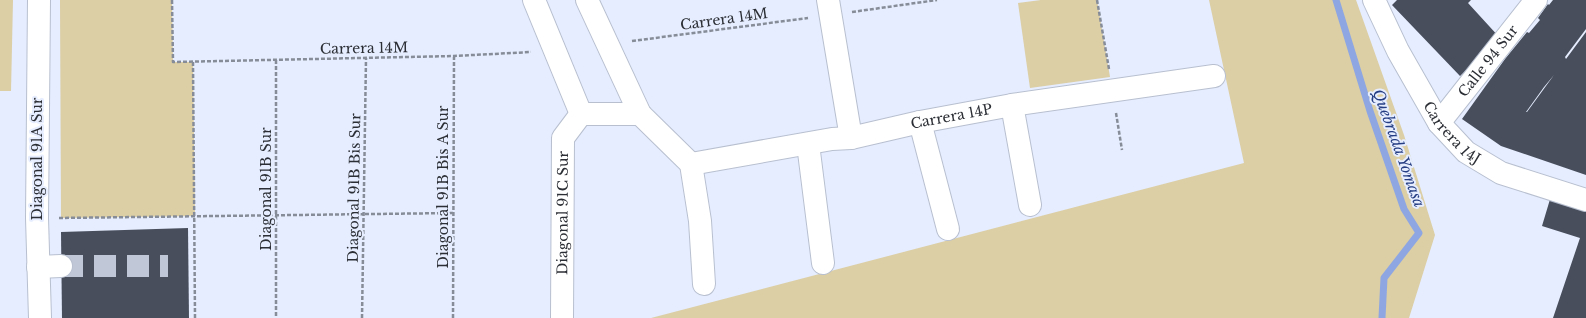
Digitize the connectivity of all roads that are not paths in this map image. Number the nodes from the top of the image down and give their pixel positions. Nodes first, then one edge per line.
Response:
1 (39, 0) edge
2 (534, 0) edge
3 (587, 0) edge
4 (1374, 0) edge
5 (1536, 0) edge
6 (829, 7) edge
7 (1214, 76) dead end
8 (1012, 105) junction
9 (581, 114) junction
10 (640, 114) junction
11 (920, 122) junction
12 (1440, 123) junction
13 (852, 138) junction
14 (808, 144) junction
15 (690, 164) junction
16 (1586, 200) edge
17 (1030, 205) dead end
18 (948, 229) dead end
19 (822, 263) dead end
20 (61, 266) tunnel mouth
21 (38, 267) junction
22 (704, 284) dead end
23 (40, 318) edge
24 (562, 318) edge

1 - 21 street, Diagonal 91A Sur
2 - 9 street
3 - 10 street
4 - 12 street, Carrera 14J
5 - 12 street, Calle 94 Sur
6 - 13 street
7 - 8 street, Carrera 14P
8 - 11 street, Carrera 14P
8 - 17 street
9 - 10 street
9 - 24 street, Diagonal 91C Sur
10 - 15 street
11 - 13 street, Carrera 14P
11 - 18 street
12 - 16 street, Carrera 14J
13 - 14 street, Carrera 14P
14 - 15 street, Carrera 14P
14 - 19 street
15 - 22 street
20 - 21 street
21 - 23 street, Diagonal 91A Sur

